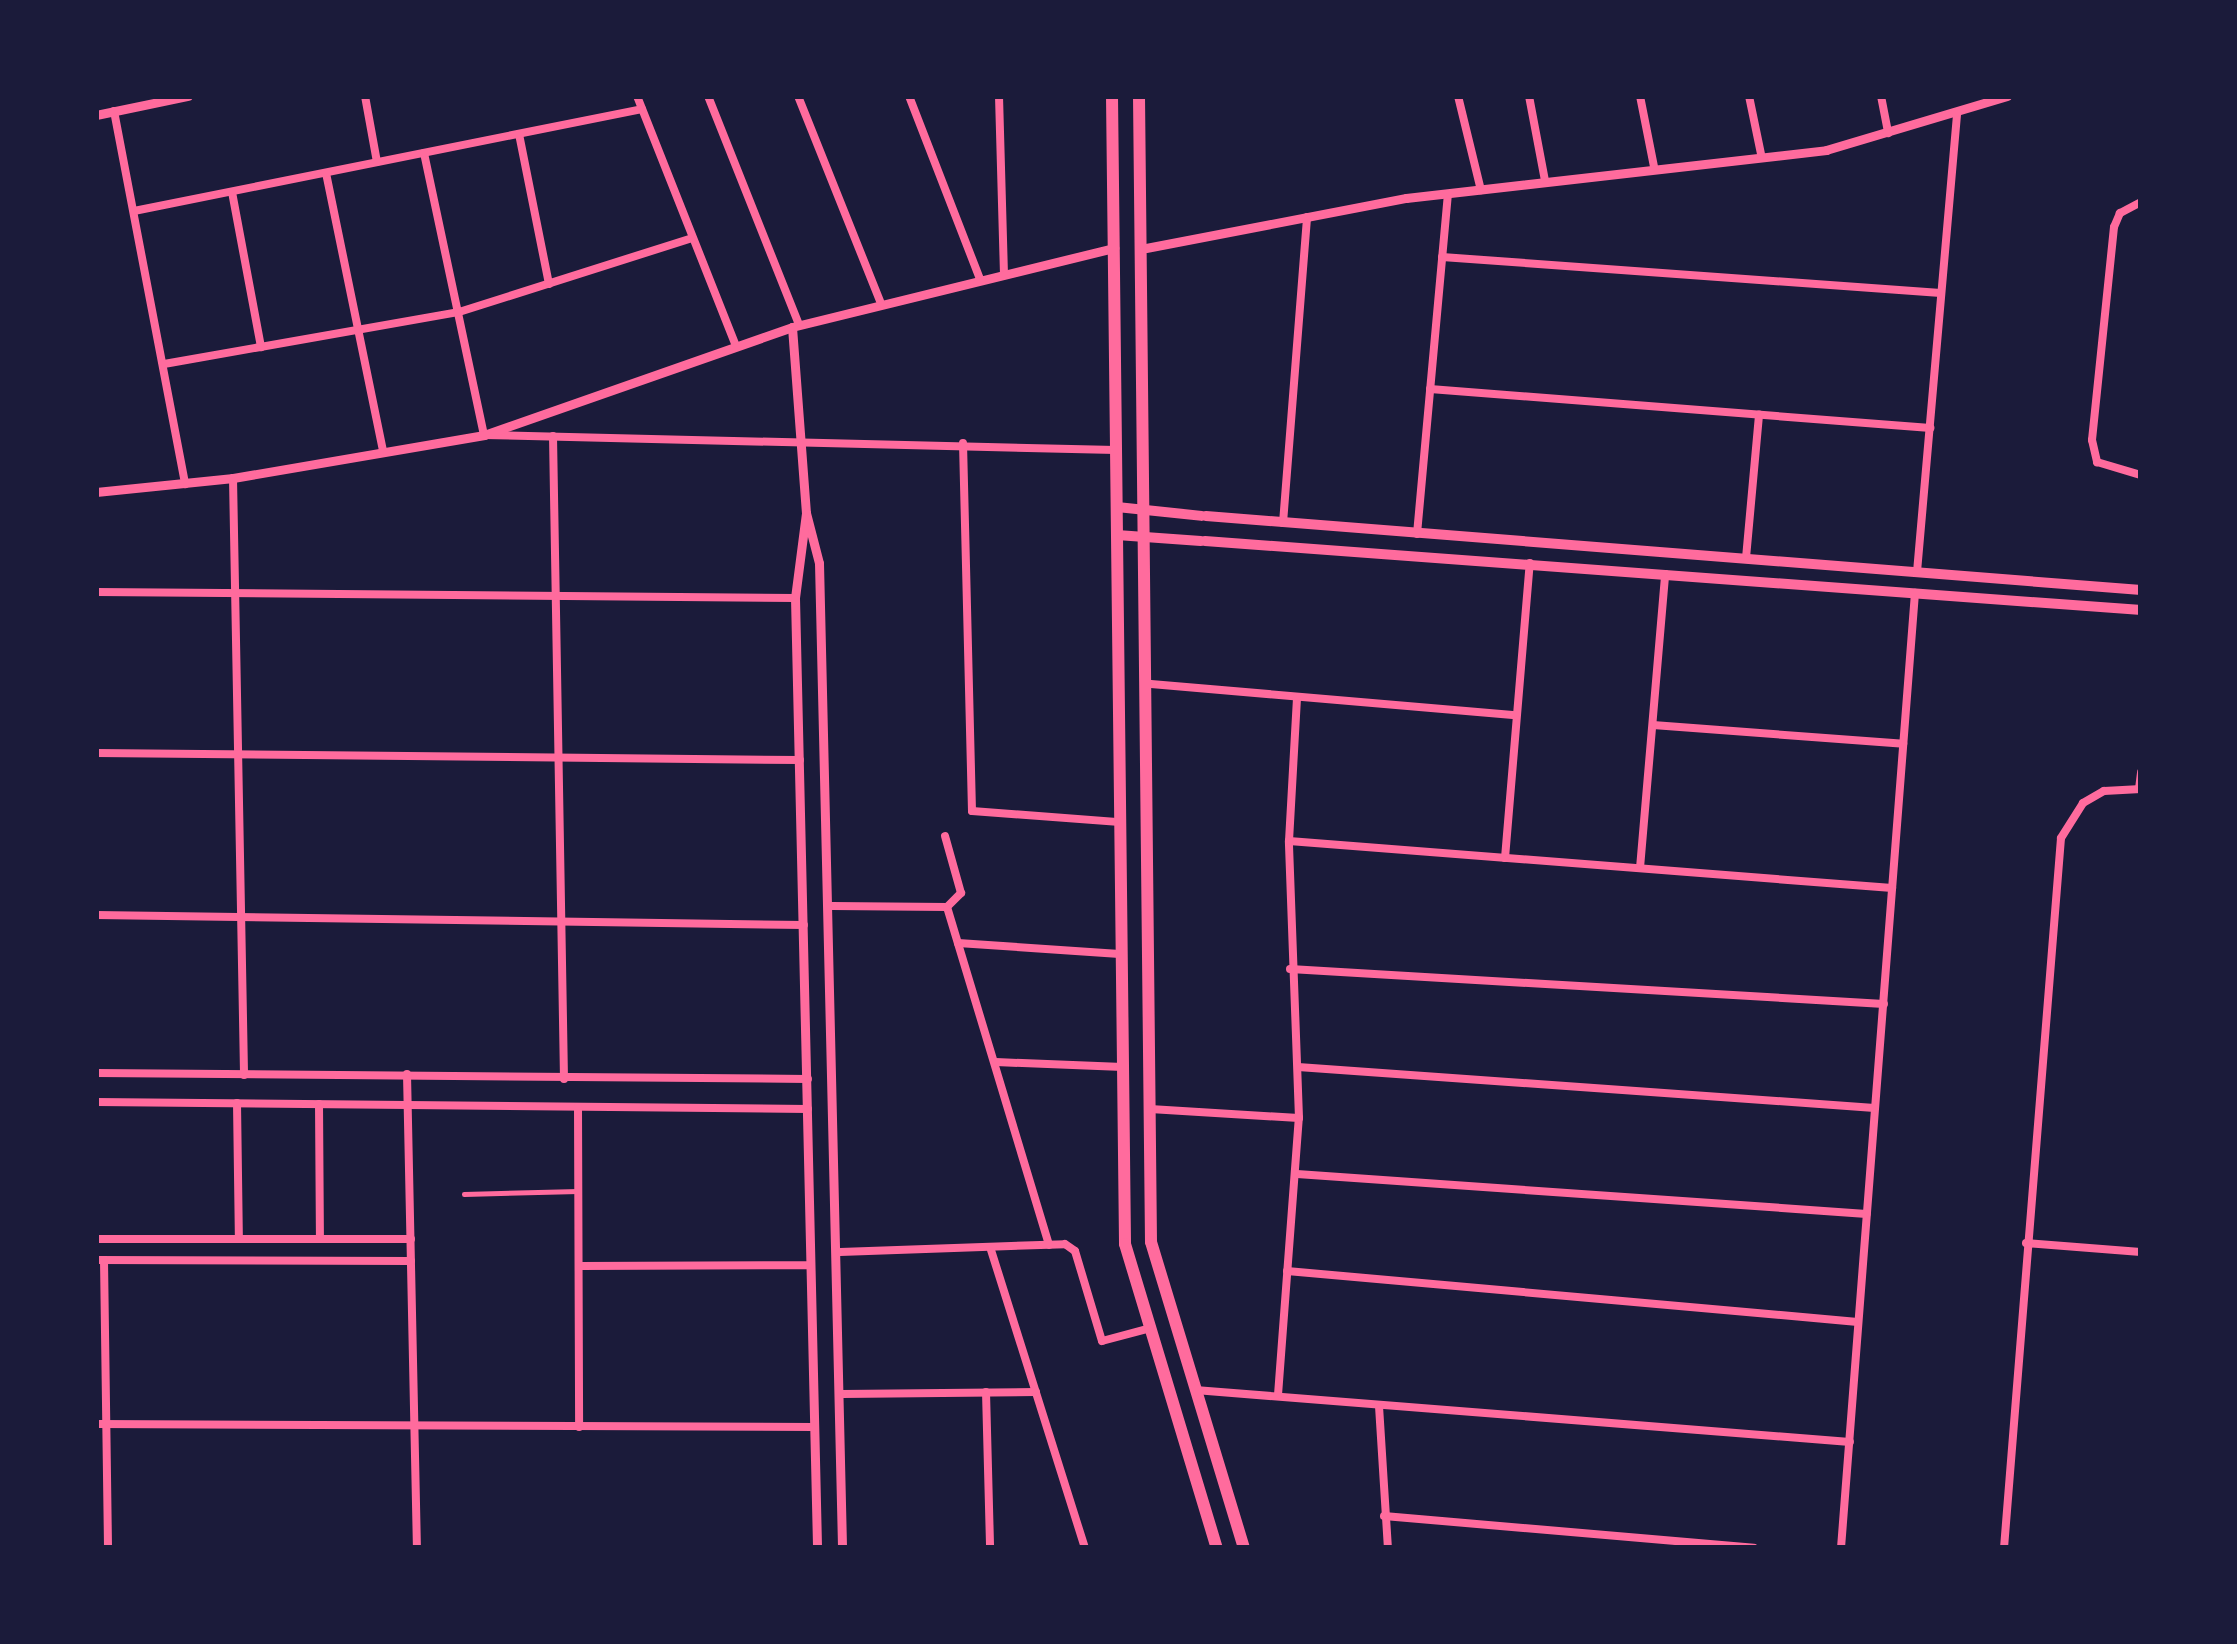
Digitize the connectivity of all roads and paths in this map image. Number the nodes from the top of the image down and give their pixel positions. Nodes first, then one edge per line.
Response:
1 (188, 96) edge
2 (365, 96) edge
3 (637, 96) edge
4 (708, 96) edge
5 (799, 96) edge
6 (910, 96) edge
7 (999, 96) edge
8 (1112, 96) edge
9 (1139, 96) edge
10 (1458, 96) edge
11 (1529, 96) edge
12 (1640, 96) edge
13 (1749, 96) edge
14 (1881, 96) edge
15 (2002, 96) edge
16 (642, 109) junction
17 (114, 111) junction
18 (96, 115) edge
19 (1957, 115) junction
20 (518, 134) junction
21 (1888, 134) junction
22 (424, 153) junction
23 (1760, 154) junction
24 (377, 162) junction
25 (1654, 166) junction
26 (326, 173) junction
27 (1545, 181) junction
28 (1481, 190) junction
29 (232, 191) junction
30 (1448, 194) junction
31 (2141, 202) edge
32 (134, 211) junction
33 (1306, 219) junction
34 (692, 238) junction
35 (1114, 248) junction
36 (1146, 250) junction
37 (1442, 257) junction
38 (1004, 273) junction
39 (980, 279) junction
40 (550, 284) junction
41 (1941, 293) junction
42 (880, 303) junction
43 (459, 312) junction
44 (795, 326) junction
45 (357, 330) junction
46 (735, 344) junction
47 (261, 346) junction
48 (164, 364) junction
49 (1430, 389) junction
50 (1759, 415) junction
51 (1930, 428) junction
52 (484, 435) junction
53 (553, 436) junction
54 (800, 438) junction
55 (963, 443) junction
56 (1116, 450) junction
57 (382, 451) junction
58 (2141, 475) edge
59 (233, 478) junction
60 (184, 484) junction
61 (96, 491) edge
62 (1117, 508) junction
63 (1149, 510) junction
64 (806, 513) junction
65 (1282, 525) junction
66 (1117, 535) junction
67 (1416, 536) junction
68 (1149, 537) junction
69 (1746, 560) junction
70 (1530, 563) junction
71 (1917, 572) junction
72 (1665, 574) junction
73 (2141, 590) edge
74 (96, 592) edge
75 (237, 592) junction
76 (1915, 593) junction
77 (554, 597) junction
78 (795, 598) junction
79 (2141, 610) edge
80 (1151, 684) junction
81 (1297, 697) junction
82 (824, 712) junction
83 (798, 713) junction
84 (1516, 715) junction
85 (1653, 725) junction
86 (1904, 744) junction
87 (96, 753) edge
88 (240, 755) junction
89 (557, 760) junction
90 (800, 760) junction
91 (2141, 772) edge
92 (2140, 789) edge
93 (1118, 823) junction
94 (945, 836) dead end
95 (1289, 842) junction
96 (1505, 858) junction
97 (1640, 868) junction
98 (1892, 888) junction
99 (832, 906) junction
100 (947, 907) junction
101 (96, 915) edge
102 (242, 918) junction
103 (562, 922) junction
104 (804, 925) junction
105 (958, 944) junction
106 (1120, 954) junction
107 (1290, 969) junction
108 (1884, 1004) junction
109 (996, 1062) junction
110 (1123, 1067) junction
111 (1298, 1067) junction
112 (96, 1073) edge
113 (407, 1074) junction
114 (244, 1075) junction
115 (564, 1078) junction
116 (808, 1079) junction
117 (96, 1102) edge
118 (237, 1103) junction
119 (319, 1104) junction
120 (407, 1105) junction
121 (578, 1107) junction
122 (1874, 1108) junction
123 (809, 1109) junction
124 (1150, 1109) junction
125 (1299, 1118) junction
126 (1297, 1174) junction
127 (578, 1191) junction
128 (464, 1193) dead end
129 (1868, 1214) junction
130 (96, 1239) edge
131 (239, 1239) junction
132 (320, 1239) junction
133 (411, 1239) junction
134 (2026, 1243) junction
135 (1049, 1246) junction
136 (991, 1250) junction
137 (840, 1252) junction
138 (2141, 1252) edge
139 (100, 1260) edge
140 (411, 1262) junction
141 (812, 1265) junction
142 (580, 1266) junction
143 (1287, 1271) junction
144 (1858, 1322) junction
145 (1150, 1328) junction
146 (1193, 1390) junction
147 (986, 1392) junction
148 (1036, 1392) junction
149 (842, 1394) junction
150 (1278, 1395) junction
151 (1378, 1406) junction
152 (96, 1424) edge
153 (107, 1424) junction
154 (414, 1424) junction
155 (580, 1426) junction
156 (816, 1427) junction
157 (1850, 1442) junction
158 (817, 1506) junction
159 (841, 1507) junction
160 (1384, 1516) junction
161 (108, 1548) edge
162 (417, 1548) edge
163 (817, 1548) edge
164 (842, 1548) edge
165 (990, 1548) edge
166 (1085, 1548) edge
167 (1217, 1548) edge
168 (1244, 1548) edge
169 (1388, 1548) edge
170 (1754, 1548) edge
171 (1841, 1548) edge
172 (2004, 1548) edge

1 - 17 street
2 - 24 street
3 - 16 street
4 - 44 street
5 - 42 street
6 - 39 street
7 - 38 street
8 - 35 main road
9 - 36 main road
10 - 28 street
11 - 27 street
12 - 25 street
13 - 23 street
14 - 21 street
15 - 19 street
16 - 20 street
16 - 34 street
17 - 18 street
17 - 32 street
19 - 21 street
19 - 41 street
20 - 22 street
20 - 40 street
21 - 23 street
22 - 24 street
22 - 43 street
23 - 25 street
24 - 26 street
25 - 27 street
26 - 29 street
26 - 45 street
27 - 28 street
28 - 30 street
29 - 32 street
29 - 47 street
30 - 33 street
30 - 37 street
31 - 58 street
32 - 48 street
33 - 36 street
33 - 65 street
34 - 40 street
34 - 46 street
35 - 38 street
35 - 56 main road
36 - 63 main road
37 - 41 street
37 - 49 street
38 - 39 street
39 - 42 street
40 - 43 street
41 - 51 street
42 - 44 street
43 - 45 street
43 - 52 street
44 - 46 street
44 - 54 street
45 - 47 street
45 - 57 street
46 - 52 street
47 - 48 street
48 - 60 street
49 - 50 street
49 - 67 street
50 - 51 street
50 - 69 street
51 - 71 street
52 - 53 street
52 - 57 street
53 - 54 street
53 - 77 street
54 - 55 street
54 - 64 street
55 - 56 street
55 - 93 street
56 - 62 main road
57 - 59 street
59 - 60 street
59 - 75 street
60 - 61 street
62 - 63 main road
62 - 66 main road
63 - 65 main road
63 - 68 main road
64 - 78 street
64 - 82 street
65 - 67 main road
66 - 68 main road
66 - 93 main road
67 - 69 main road
68 - 70 main road
68 - 80 main road
69 - 71 main road
70 - 72 main road
70 - 84 street
71 - 73 main road
72 - 76 main road
72 - 85 street
74 - 75 street
75 - 77 street
75 - 88 street
76 - 79 main road
76 - 86 street
77 - 78 street
77 - 89 street
78 - 83 street
80 - 81 street
80 - 124 main road
81 - 84 street
81 - 95 street
82 - 83 street
82 - 99 street
83 - 90 street
84 - 96 street
85 - 86 street
85 - 97 street
86 - 98 street
87 - 88 street
88 - 89 street
88 - 102 street
89 - 90 street
89 - 103 street
90 - 104 street
91 - 92 street
92 - 134 street
93 - 106 main road
94 - 100 street
95 - 96 street
95 - 107 street
96 - 97 street
97 - 98 street
98 - 108 street
99 - 100 street
99 - 137 street
100 - 105 street
101 - 102 street
102 - 103 street
102 - 114 street
103 - 104 street
103 - 115 street
104 - 116 street
105 - 106 street
105 - 109 street
106 - 110 main road
107 - 108 street
107 - 111 street
108 - 122 street
109 - 110 street
109 - 135 street
110 - 145 main road
111 - 122 street
111 - 125 street
112 - 114 street
113 - 114 street
113 - 115 street
113 - 120 street
115 - 116 street
116 - 123 street
117 - 118 street
118 - 119 street
118 - 131 street
119 - 120 street
119 - 132 street
120 - 121 street
120 - 133 street
121 - 123 street
121 - 127 street
122 - 129 street
123 - 141 street
124 - 125 street
124 - 146 main road
125 - 126 street
126 - 129 street
126 - 143 street
127 - 128 lane
127 - 142 street
129 - 144 street
130 - 131 street
131 - 132 street
132 - 133 street
133 - 140 street
134 - 138 street
134 - 172 street
135 - 136 street
135 - 145 street
136 - 137 street
136 - 148 street
137 - 149 street
139 - 140 street
139 - 153 street
140 - 154 street
141 - 142 street
141 - 156 street
142 - 155 street
143 - 144 street
143 - 150 street
144 - 157 street
145 - 167 main road
146 - 150 street
146 - 168 main road
147 - 148 street
147 - 149 street
147 - 165 street
148 - 166 street
149 - 159 street
150 - 151 street
151 - 157 street
151 - 160 street
152 - 153 street
153 - 154 street
153 - 161 street
154 - 155 street
154 - 162 street
155 - 156 street
156 - 158 street
157 - 171 street
158 - 159 street
158 - 163 street
159 - 164 street
160 - 169 street
160 - 170 street

